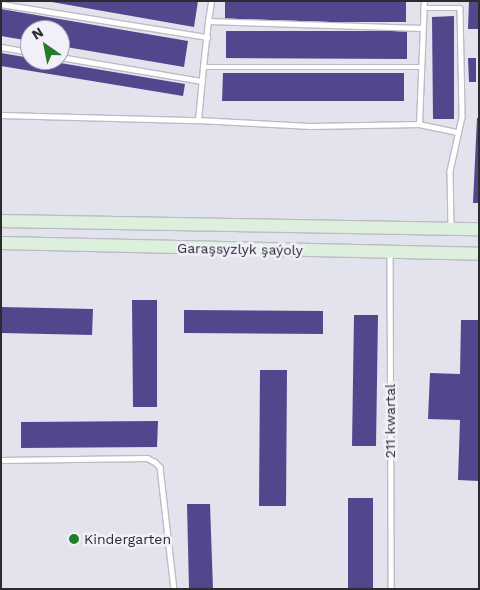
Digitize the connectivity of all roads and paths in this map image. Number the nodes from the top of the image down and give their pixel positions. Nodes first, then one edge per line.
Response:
1 (424, 1) edge
2 (460, 1) edge
3 (209, 2) edge
4 (1, 4) edge
5 (423, 8) junction
6 (460, 8) junction
7 (208, 21) junction
8 (422, 28) junction
9 (207, 38) junction
10 (1, 47) edge
11 (20, 50) edge
12 (70, 59) edge
13 (203, 67) junction
14 (420, 67) junction
15 (202, 81) junction
16 (1, 115) edge
17 (198, 120) junction
18 (419, 124) junction
19 (458, 132) junction
20 (1, 221) edge
21 (451, 229) junction
22 (479, 229) edge
23 (1, 243) edge
24 (390, 252) junction
25 (479, 254) edge
26 (1, 460) edge
27 (174, 589) edge
28 (391, 589) edge

1 - 5 lane
2 - 6 lane
3 - 7 lane
4 - 9 lane
5 - 6 lane
5 - 8 lane
6 - 19 lane
7 - 8 lane
7 - 9 lane
8 - 14 lane
9 - 13 lane
10 - 11 lane
12 - 15 lane
13 - 14 lane
13 - 15 lane
14 - 18 lane
15 - 17 lane
16 - 17 lane
17 - 18 lane
18 - 19 lane
19 - 21 lane
20 - 21 main road, Garaşsyzlyk şaýoly
21 - 22 main road, Garaşsyzlyk şaýoly
23 - 24 main road, Garaşsyzlyk şaýoly
24 - 25 main road, Garaşsyzlyk şaýoly
24 - 28 lane, 211 kwartal
26 - 27 lane

